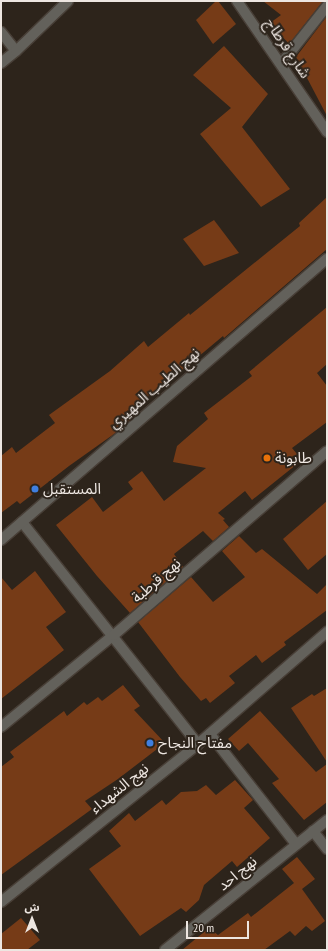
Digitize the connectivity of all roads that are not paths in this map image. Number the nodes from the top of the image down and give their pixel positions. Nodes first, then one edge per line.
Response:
1 (68, 1) edge
2 (237, 1) edge
3 (327, 6) edge
4 (1, 32) edge
5 (16, 50) junction
6 (1, 63) edge
7 (281, 64) junction
8 (327, 132) edge
9 (327, 259) edge
10 (327, 451) edge
11 (22, 522) junction
12 (1, 540) edge
13 (327, 632) edge
14 (114, 635) junction
15 (1, 727) edge
16 (210, 734) junction
17 (198, 744) junction
18 (327, 820) edge
19 (313, 832) junction
20 (296, 844) junction
21 (327, 849) edge
22 (1, 902) edge
23 (165, 950) edge

1 - 5 street
2 - 7 street, شارع قرطاج
3 - 7 street
4 - 5 street
5 - 6 street
7 - 8 street, شارع قرطاج
9 - 11 street, نهج الطيب المهيري
10 - 14 street, نهج قرطبة
11 - 12 street, نهج الطيب المهيري
11 - 14 street
13 - 16 street, نهج الشهداء
14 - 15 street, نهج قرطبة
14 - 17 street
16 - 17 street, نهج الشهداء
16 - 20 street
17 - 22 street, نهج الشهداء
18 - 19 street, نهج احد
19 - 20 street, نهج احد
19 - 21 street
20 - 23 street, نهج احد

